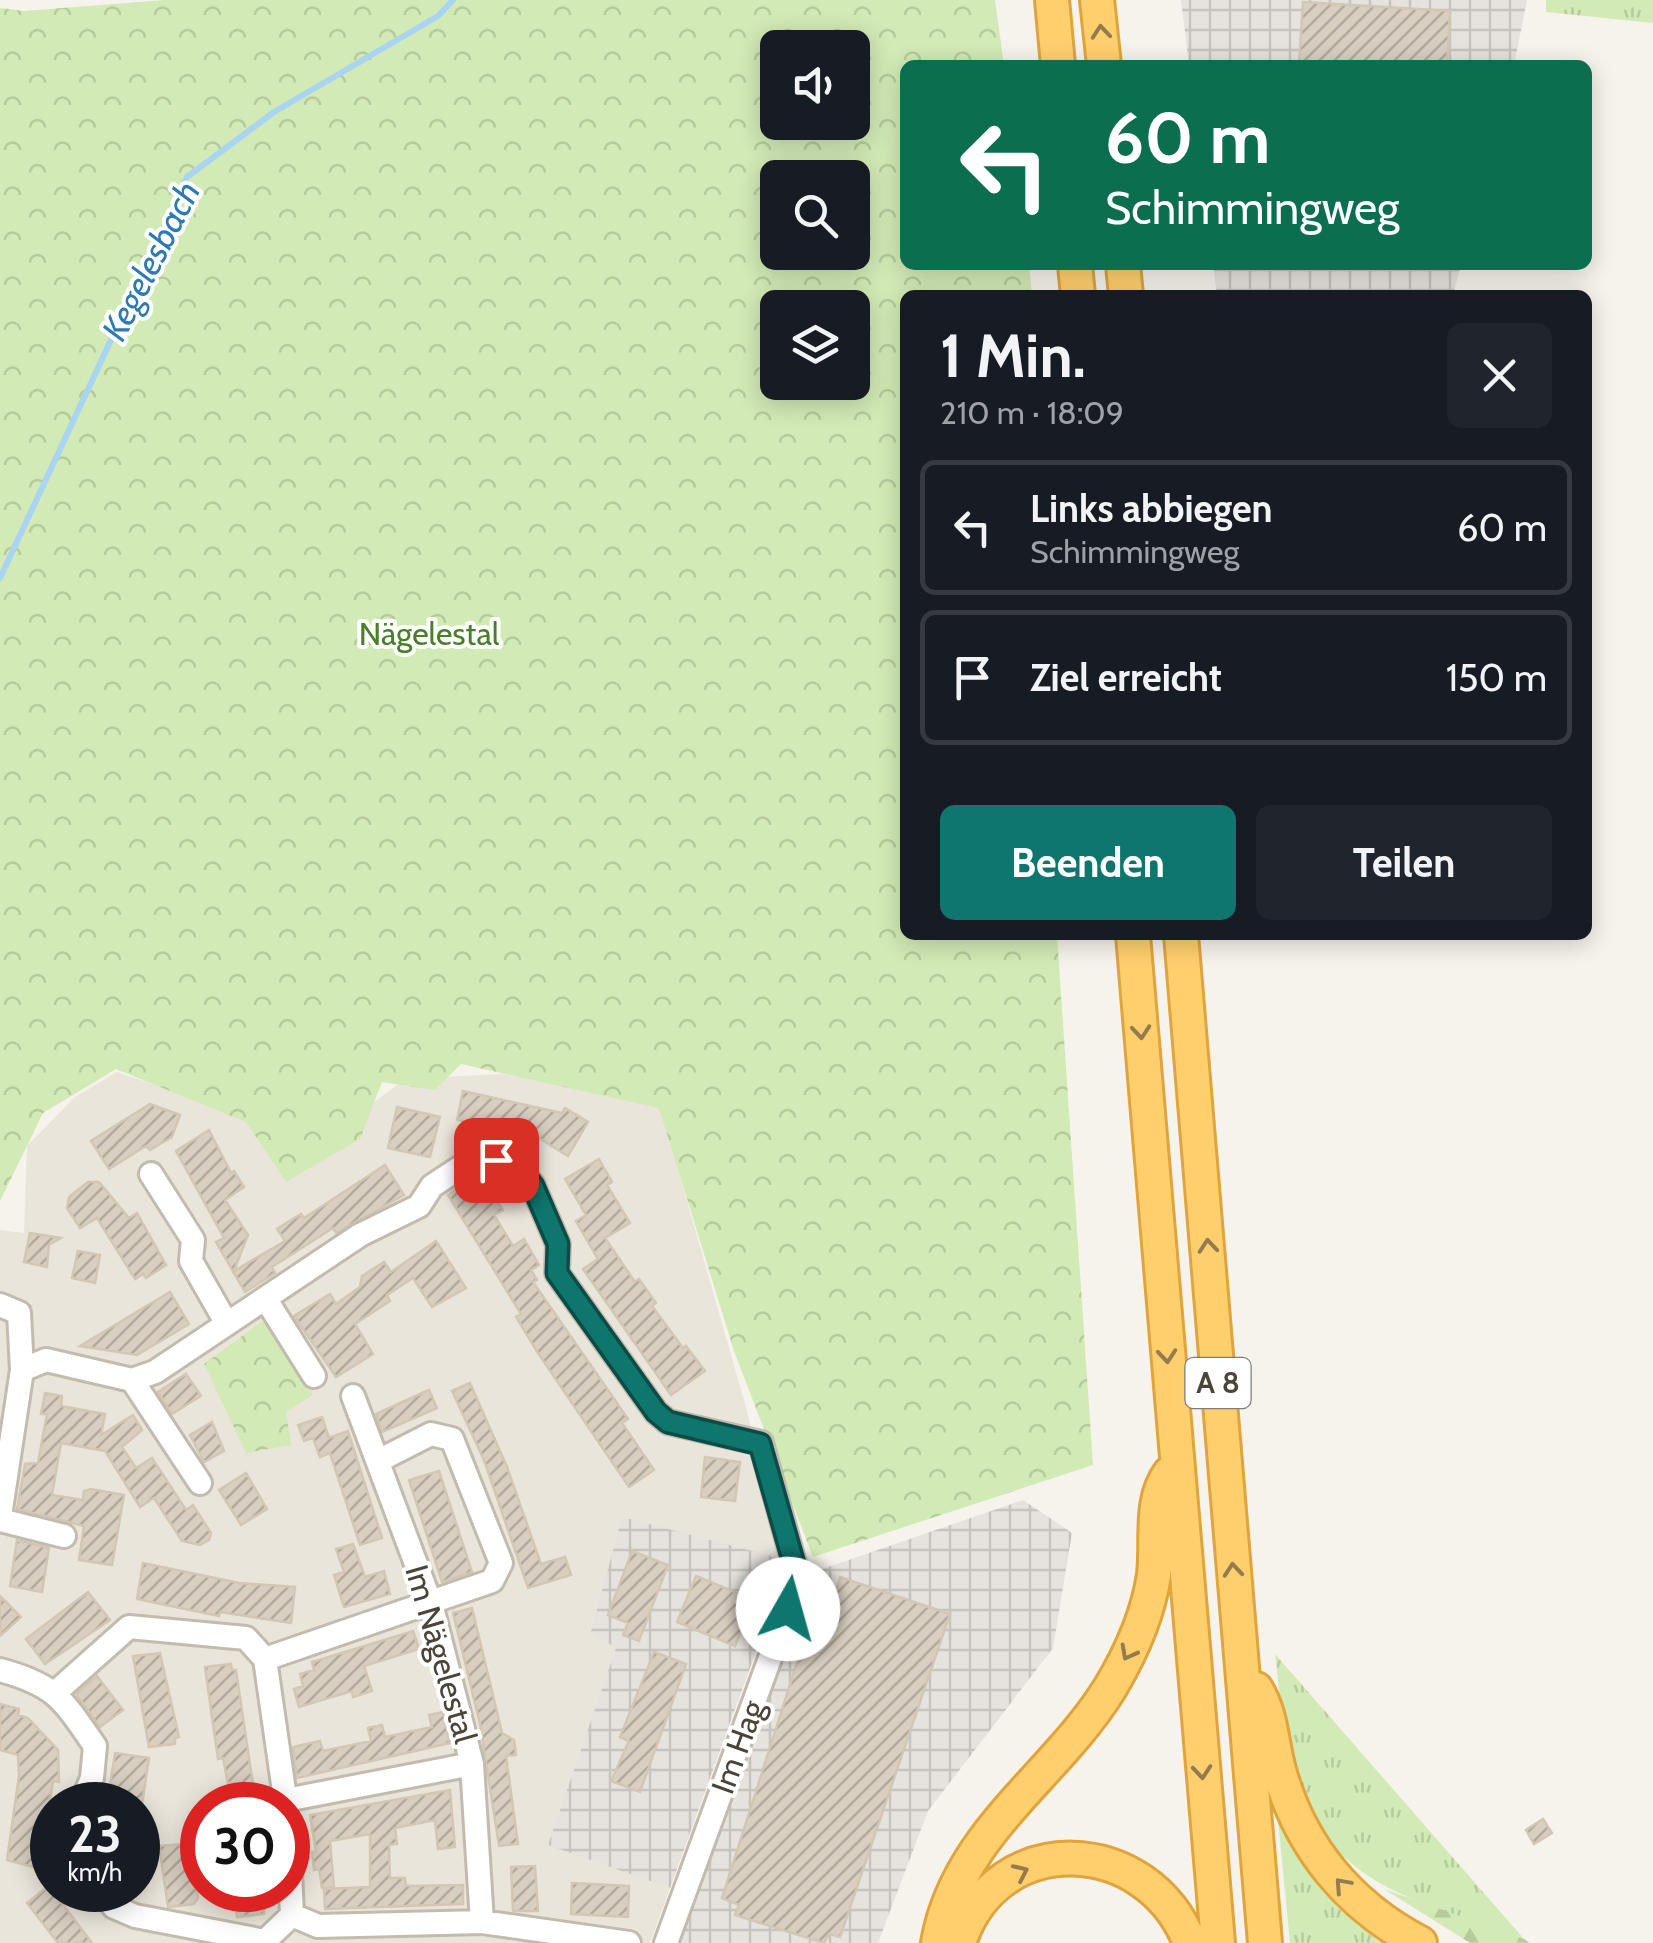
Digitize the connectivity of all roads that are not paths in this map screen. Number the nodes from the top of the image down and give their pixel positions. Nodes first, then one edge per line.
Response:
1 (1052, 0) edge
2 (1098, 0) edge
3 (1058, 60) edge
4 (1104, 60) edge
5 (1133, 940) edge
6 (1181, 940) edge
7 (151, 1174) dead end
8 (268, 1301) junction
9 (0, 1305) edge
10 (227, 1324) junction
11 (22, 1370) junction
12 (314, 1376) dead end
13 (132, 1380) junction
14 (353, 1396) dead end
15 (378, 1461) junction
16 (1176, 1466) junction
17 (200, 1482) dead end
18 (0, 1518) edge
19 (64, 1536) dead end
20 (430, 1604) junction
21 (265, 1659) junction
22 (1241, 1667) junction
23 (0, 1670) edge
24 (57, 1691) junction
25 (472, 1764) junction
26 (90, 1782) edge
27 (283, 1782) edge
28 (310, 1797) edge
29 (127, 1912) edge
30 (292, 1912) edge
31 (292, 1915) junction
32 (482, 1922) junction
33 (629, 1943) edge
34 (666, 1943) edge
35 (938, 1943) edge
36 (959, 1943) edge
37 (1190, 1943) edge
38 (1218, 1943) edge
39 (1265, 1943) edge
40 (1420, 1943) edge

1 - 3 highway
4 -> 2 highway
5 -> 16 highway, A 8
22 -> 6 highway, A 8
7 - 10 street
8 - 10 street
8 - 12 street
8 - 34 street, Im Hag
9 - 11 street
10 - 13 street
11 - 13 street
11 - 18 street
13 - 17 street
14 - 15 street, Im Nägelestal
15 - 20 street, Im Nägelestal
15 - 20 street
16 -> 35 highway
16 -> 38 highway, A 8
18 - 19 street
20 - 21 street
20 - 25 street, Im Nägelestal
21 - 24 street
21 - 27 street
22 - 39 highway, A 8
40 -> 22 highway
23 - 24 street
24 - 26 street
25 - 28 street
25 - 32 street, Im Nägelestal
29 - 31 street
30 - 31 street
31 - 32 street
32 - 33 street
36 -> 37 highway

